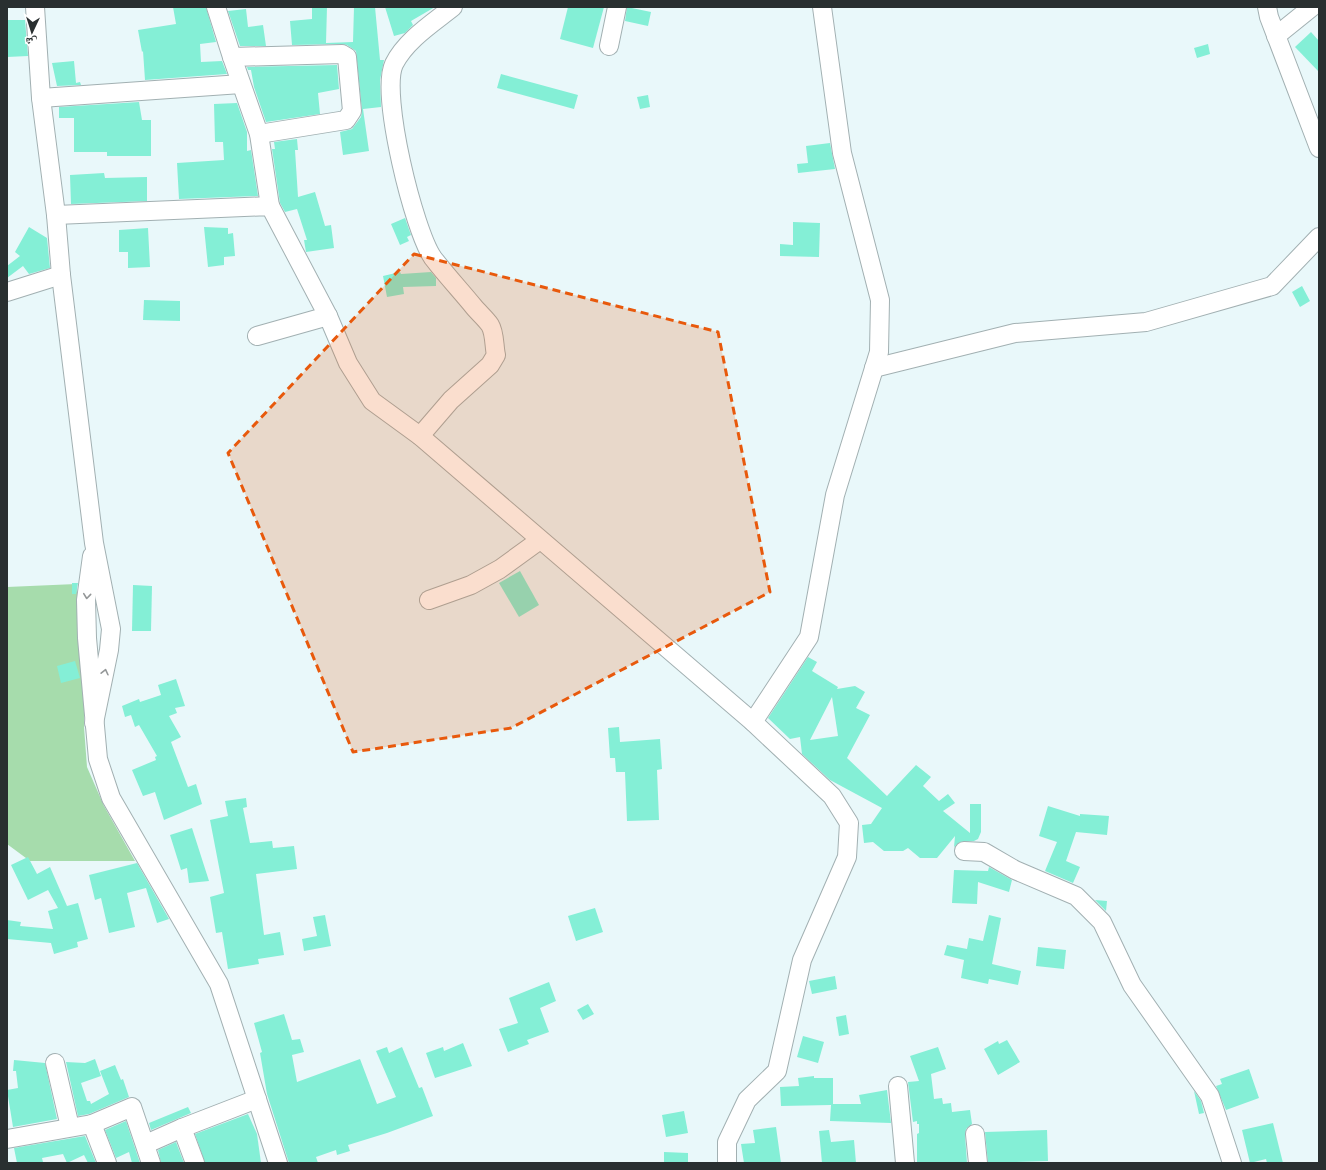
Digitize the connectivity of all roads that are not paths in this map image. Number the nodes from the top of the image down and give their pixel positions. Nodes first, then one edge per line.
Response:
1 (35, 7) edge
2 (216, 7) edge
3 (453, 7) edge
4 (617, 7) edge
5 (822, 7) edge
6 (1267, 7) edge
7 (1312, 7) edge
8 (1276, 36) junction
9 (609, 46) dead end
10 (232, 57) junction
11 (241, 84) junction
12 (41, 98) junction
13 (259, 134) junction
14 (1319, 148) edge
15 (270, 206) junction
16 (56, 215) junction
17 (1319, 237) edge
18 (61, 275) junction
19 (7, 292) edge
20 (328, 316) junction
21 (257, 336) dead end
22 (874, 368) junction
23 (420, 436) junction
24 (540, 540) junction
25 (94, 544) junction
26 (429, 600) dead end
27 (754, 722) junction
28 (94, 723) junction
29 (964, 851) dead end
30 (55, 1063) dead end
31 (898, 1086) dead end
32 (257, 1099) junction
33 (92, 1124) junction
34 (70, 1127) junction
35 (182, 1128) junction
36 (975, 1134) dead end
37 (7, 1139) edge
38 (146, 1144) junction
39 (107, 1163) edge
40 (151, 1163) edge
41 (195, 1163) edge
42 (278, 1163) edge
43 (727, 1163) edge
44 (906, 1163) edge
45 (978, 1163) edge
46 (1232, 1163) edge

1 - 12 street
2 - 10 street
3 - 23 street
4 - 9 street
5 - 22 street
6 - 8 street
7 - 8 street
8 - 14 street
10 - 11 street
10 - 13 street
11 - 12 street
11 - 13 street
12 - 16 street
13 - 15 street
15 - 16 street
15 - 20 street
16 - 18 street
17 - 22 street
18 - 19 street
18 - 25 street
20 - 21 street
20 - 23 street
22 - 27 street
23 - 24 street
24 - 26 street
24 - 27 street
25 -> 28 street
28 -> 25 street
27 - 43 street
28 - 32 street
29 - 46 street
30 - 34 street
31 - 44 street
32 - 35 street
32 - 42 street
33 - 34 street
33 - 38 street
33 - 39 street
34 - 37 street
35 - 38 street
35 - 41 street
36 - 45 street
38 - 40 street

